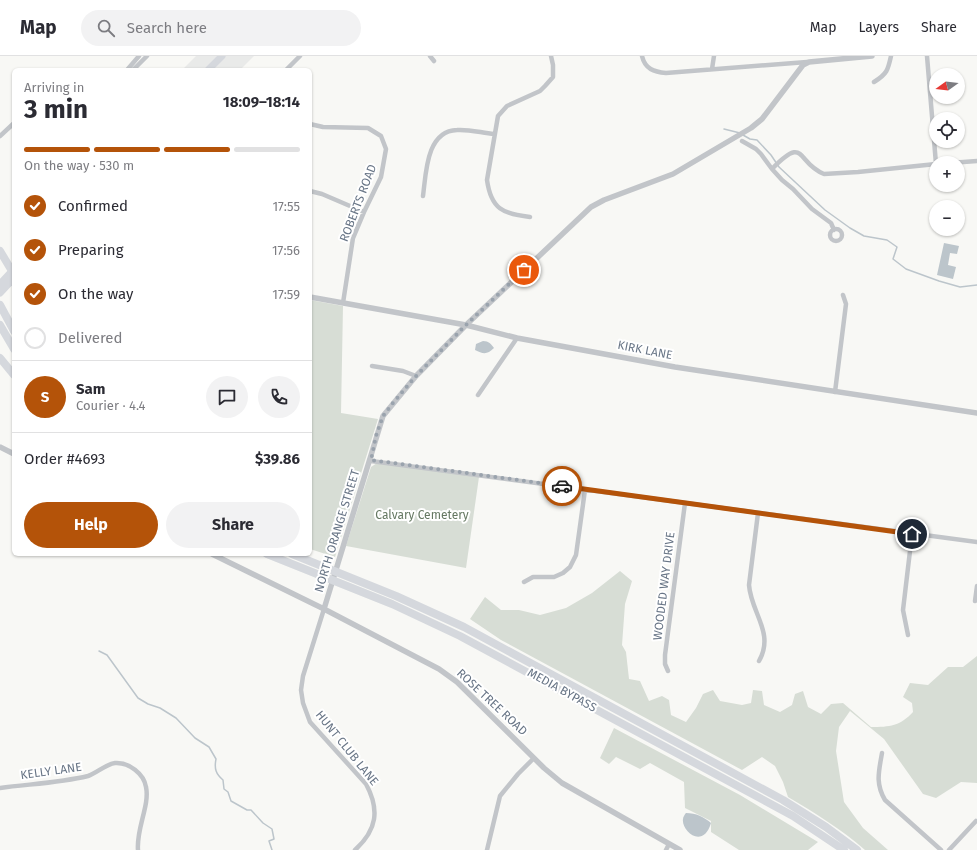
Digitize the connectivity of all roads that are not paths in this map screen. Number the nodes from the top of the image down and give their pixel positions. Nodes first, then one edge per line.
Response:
1 (139, 56) edge
2 (147, 56) edge
3 (222, 56) edge
4 (300, 56) edge
5 (430, 56) edge
6 (551, 56) edge
7 (642, 56) edge
8 (714, 56) edge
9 (872, 56) edge
10 (891, 56) edge
11 (926, 56) edge
12 (434, 61) dead end
13 (809, 62) junction
14 (129, 68) edge
15 (135, 68) edge
16 (210, 68) edge
17 (288, 68) edge
18 (712, 69) junction
19 (874, 82) dead end
20 (312, 124) edge
21 (12, 126) edge
22 (494, 134) junction
23 (0, 136) edge
24 (742, 141) dead end
25 (935, 156) edge
26 (977, 161) edge
27 (965, 162) edge
28 (929, 165) edge
29 (773, 168) junction
30 (312, 192) edge
31 (423, 196) dead end
32 (364, 212) junction
33 (530, 217) dead end
34 (834, 230) dead end
35 (0, 251) edge
36 (12, 259) edge
37 (12, 276) edge
38 (1, 287) edge
39 (844, 295) dead end
40 (312, 297) edge
41 (343, 303) junction
42 (0, 305) edge
43 (0, 324) edge
44 (466, 325) junction
45 (12, 328) edge
46 (517, 338) junction
47 (12, 345) edge
48 (0, 358) edge
49 (372, 366) dead end
50 (12, 373) edge
51 (416, 376) junction
52 (835, 392) junction
53 (478, 395) dead end
54 (977, 413) edge
55 (0, 446) edge
56 (12, 453) edge
57 (371, 460) junction
58 (585, 490) junction
59 (685, 503) junction
60 (758, 513) junction
61 (912, 534) junction
62 (977, 542) edge
63 (216, 556) edge
64 (272, 556) edge
65 (297, 556) edge
66 (524, 582) dead end
67 (977, 586) edge
68 (975, 601) dead end
69 (324, 609) junction
70 (908, 635) dead end
71 (759, 661) dead end
72 (668, 671) dead end
73 (882, 753) dead end
74 (534, 758) junction
75 (0, 788) edge
76 (976, 821) dead end
77 (669, 844) junction
78 (138, 850) edge
79 (354, 850) edge
80 (487, 850) edge
81 (666, 850) edge
82 (680, 850) edge
83 (844, 850) edge
84 (857, 850) edge
85 (941, 850) edge
86 (949, 850) edge

1 - 14 street
2 - 15 street
3 - 16 main road
4 - 17 street
5 - 12 street
6 - 22 street
7 - 18 street
8 - 18 street
9 - 13 street
10 - 19 street
11 - 25 street
13 - 18 street
13 - 44 street, NORTH ORANGE STREET
20 - 32 street, ROBERTS ROAD
21 - 23 street
22 - 31 street
22 - 33 street
24 - 29 street
26 - 27 street
28 - 29 street
29 - 34 street
30 - 32 street
32 - 41 street, ROBERTS ROAD
35 - 36 highway
35 - 37 highway
37 - 38 main road
39 - 52 street
40 - 41 street, KIRK LANE
41 - 44 street, KIRK LANE
42 - 45 highway
43 - 47 highway
44 - 46 street, KIRK LANE
44 - 51 street, NORTH ORANGE STREET
46 - 52 street, KIRK LANE
46 - 53 street
48 - 50 highway
49 - 51 street
51 - 57 street, NORTH ORANGE STREET
52 - 54 street, KIRK LANE
55 - 56 street
57 - 58 street
57 - 69 street, NORTH ORANGE STREET
58 - 59 street
58 - 66 street
59 - 60 street
59 - 72 street, WOODED WAY DRIVE
60 - 61 street
60 - 71 street
61 - 62 street
61 - 70 street
63 - 69 street, ROSE TREE ROAD
64 - 83 highway, MEDIA BYPASS
65 - 84 highway, MEDIA BYPASS
67 - 68 street
69 - 74 street, ROSE TREE ROAD
69 - 79 street, HUNT CLUB LANE
73 - 85 street
74 - 77 street, ROSE TREE ROAD
74 - 80 street
75 - 78 street, KELLY LANE
76 - 86 street
77 - 81 street
77 - 82 street, ROSE TREE ROAD

